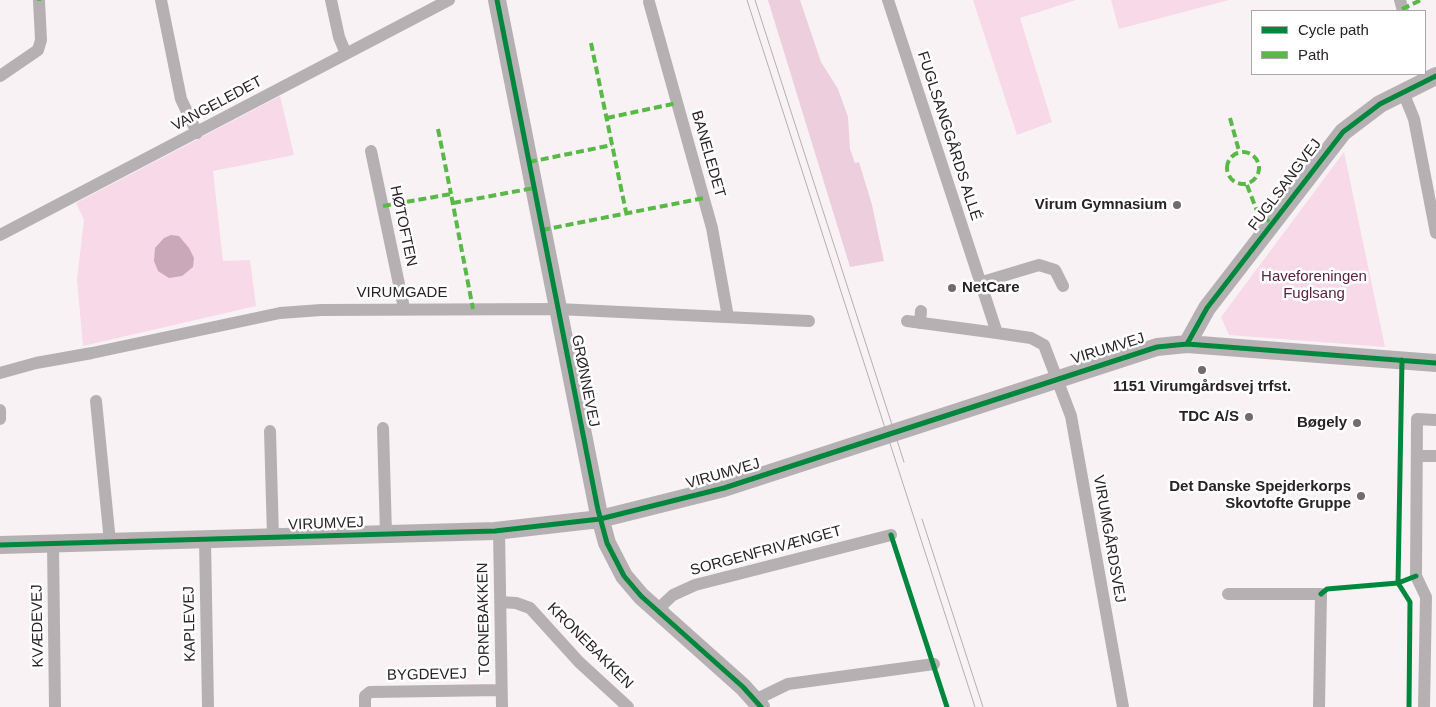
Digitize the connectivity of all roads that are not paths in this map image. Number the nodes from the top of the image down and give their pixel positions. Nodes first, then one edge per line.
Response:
1 (161, 0) edge
2 (331, 0) edge
3 (450, 0) edge
4 (497, 0) edge
5 (888, 0) edge
6 (39, 2) dead end
7 (649, 2) dead end
8 (346, 54) junction
9 (0, 76) edge
10 (1436, 76) edge
11 (1418, 79) edge
12 (1404, 92) junction
13 (197, 133) junction
14 (371, 151) dead end
15 (1436, 233) edge
16 (0, 235) edge
17 (979, 283) junction
18 (1062, 286) dead end
19 (404, 308) junction
20 (558, 309) junction
21 (728, 317) junction
22 (916, 318) dead end
23 (810, 321) dead end
24 (997, 333) junction
25 (1186, 344) junction
26 (1436, 363) edge
27 (0, 373) edge
28 (1058, 378) junction
29 (96, 401) dead end
30 (0, 410) edge
31 (0, 419) edge
32 (1436, 420) edge
33 (383, 428) dead end
34 (270, 431) dead end
35 (1417, 456) junction
36 (1436, 456) edge
37 (600, 519) junction
38 (499, 530) junction
39 (386, 534) junction
40 (891, 535) dead end
41 (274, 538) junction
42 (205, 540) junction
43 (110, 542) junction
44 (53, 544) junction
45 (0, 546) edge
46 (1228, 594) dead end
47 (1431, 597) edge
48 (500, 602) junction
49 (656, 611) junction
50 (934, 664) dead end
51 (501, 690) junction
52 (758, 704) edge
53 (55, 707) edge
54 (208, 707) edge
55 (365, 707) edge
56 (502, 707) edge
57 (628, 707) edge
58 (1123, 707) edge
59 (1319, 707) edge
60 (1425, 707) edge

1 - 13 street
2 - 8 street
3 - 8 street, VANGELEDET
4 - 20 street, GRØNNEVEJ
5 - 17 street, FUGLSANGGÅRDS ALLÉ
6 - 9 street
7 - 21 street, BANELEDET
8 - 13 street, VANGELEDET
10 - 11 street, FUGLSANGVEJ
11 - 12 street, FUGLSANGVEJ
12 - 15 street
12 - 25 street, FUGLSANGVEJ
13 - 16 street, VANGELEDET
14 - 19 street, HØTOFTEN
17 - 18 street
17 - 24 street, FUGLSANGGÅRDS ALLÉ
19 - 20 street, VIRUMGADE
19 - 27 street, VIRUMGADE
20 - 21 street, VIRUMGADE
20 - 37 street, GRØNNEVEJ
21 - 23 street, VIRUMGADE
22 - 24 street
24 - 28 street
25 - 26 street, VIRUMVEJ
25 - 28 street, VIRUMVEJ
28 - 37 street, VIRUMVEJ
28 - 58 street, VIRUMGÅRDSVEJ
29 - 43 street
30 - 31 street
32 - 35 street
33 - 39 street, VIRUMVEJ
34 - 41 street, VIRUMVEJ
35 - 36 street
35 - 47 street
37 - 38 street, VIRUMVEJ
37 - 49 street, GRØNNEVEJ
38 - 39 street, VIRUMVEJ
38 - 48 street, TORNEBAKKEN
39 - 41 street, VIRUMVEJ
40 - 49 street, SORGENFRIVÆNGET
41 - 42 street, VIRUMVEJ
42 - 43 street, VIRUMVEJ
42 - 54 street, KAPLEVEJ
43 - 44 street, VIRUMVEJ
44 - 45 street, VIRUMVEJ
44 - 53 street, KVÆDEVEJ
46 - 59 street
47 - 60 street
48 - 51 street, TORNEBAKKEN
48 - 57 street, KRONEBAKKEN
49 - 52 street, GRØNNEVEJ
50 - 52 street
51 - 55 street, BYGDEVEJ
51 - 56 street, TORNEBAKKEN

